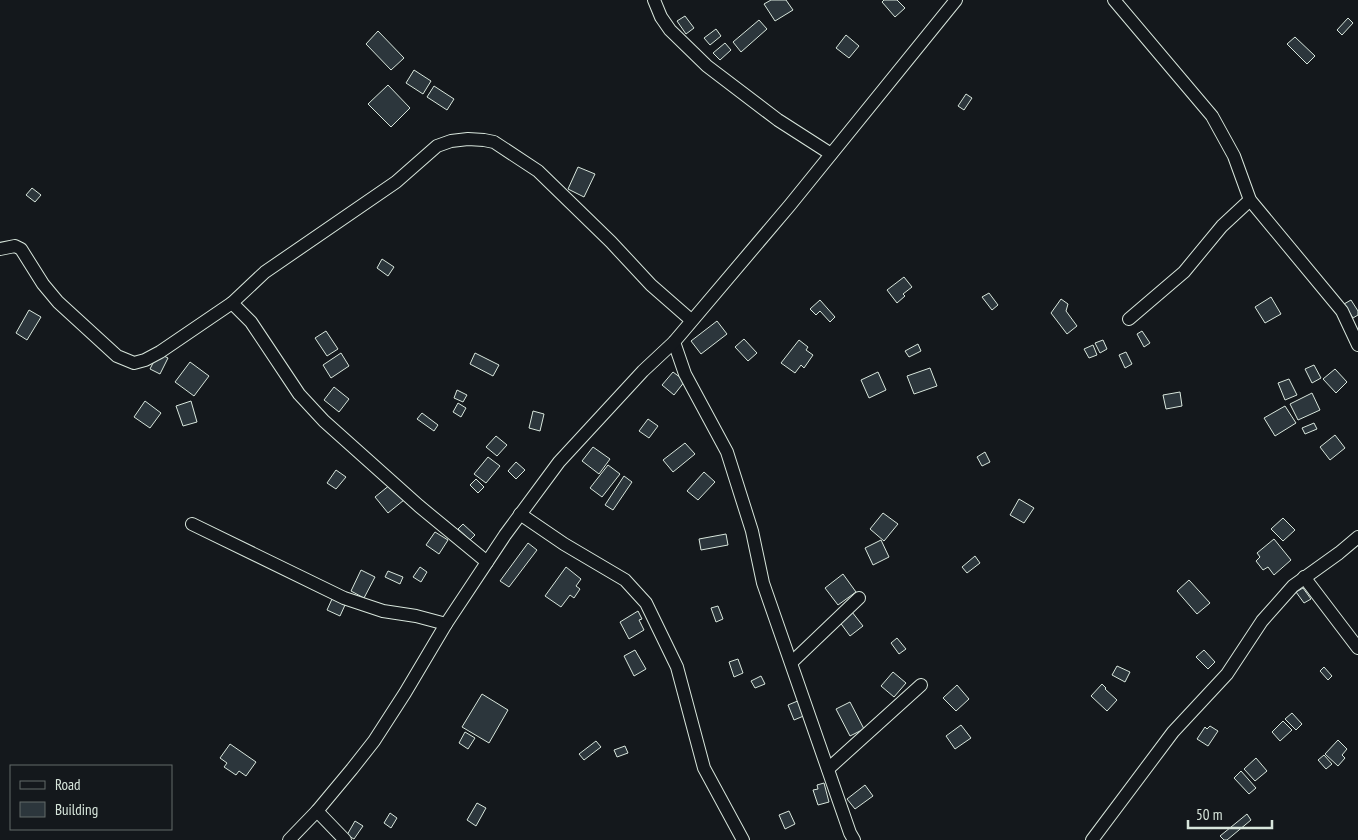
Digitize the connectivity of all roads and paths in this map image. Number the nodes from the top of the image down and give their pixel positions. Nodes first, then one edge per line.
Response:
1 (654, 0) edge
2 (956, 0) edge
3 (1114, 0) edge
4 (832, 154) junction
5 (1250, 200) junction
6 (0, 249) edge
7 (232, 303) junction
8 (1129, 319) dead end
9 (691, 320) junction
10 (674, 342) junction
11 (1358, 345) edge
12 (520, 514) junction
13 (192, 524) dead end
14 (1358, 536) edge
15 (487, 562) junction
16 (1304, 577) junction
17 (859, 598) dead end
18 (446, 624) junction
19 (1358, 648) edge
20 (792, 662) junction
21 (921, 685) dead end
22 (828, 770) junction
23 (318, 810) junction
24 (852, 836) edge
25 (289, 840) edge
26 (345, 840) edge
27 (743, 840) edge
28 (839, 840) edge
29 (1092, 840) edge

1 - 4 street
2 - 4 street
3 - 5 street
4 - 9 street
5 - 8 street
5 - 11 street
6 - 7 street
7 - 9 street
7 - 15 street
9 - 10 street
10 - 12 street
10 - 20 street
12 - 15 street
12 - 27 street
13 - 18 street
14 - 16 street
15 - 18 street
16 - 19 street
16 - 29 street
17 - 20 street
18 - 23 street
20 - 22 street
21 - 22 street
22 - 24 street
23 - 25 street
23 - 26 street
24 - 28 street

